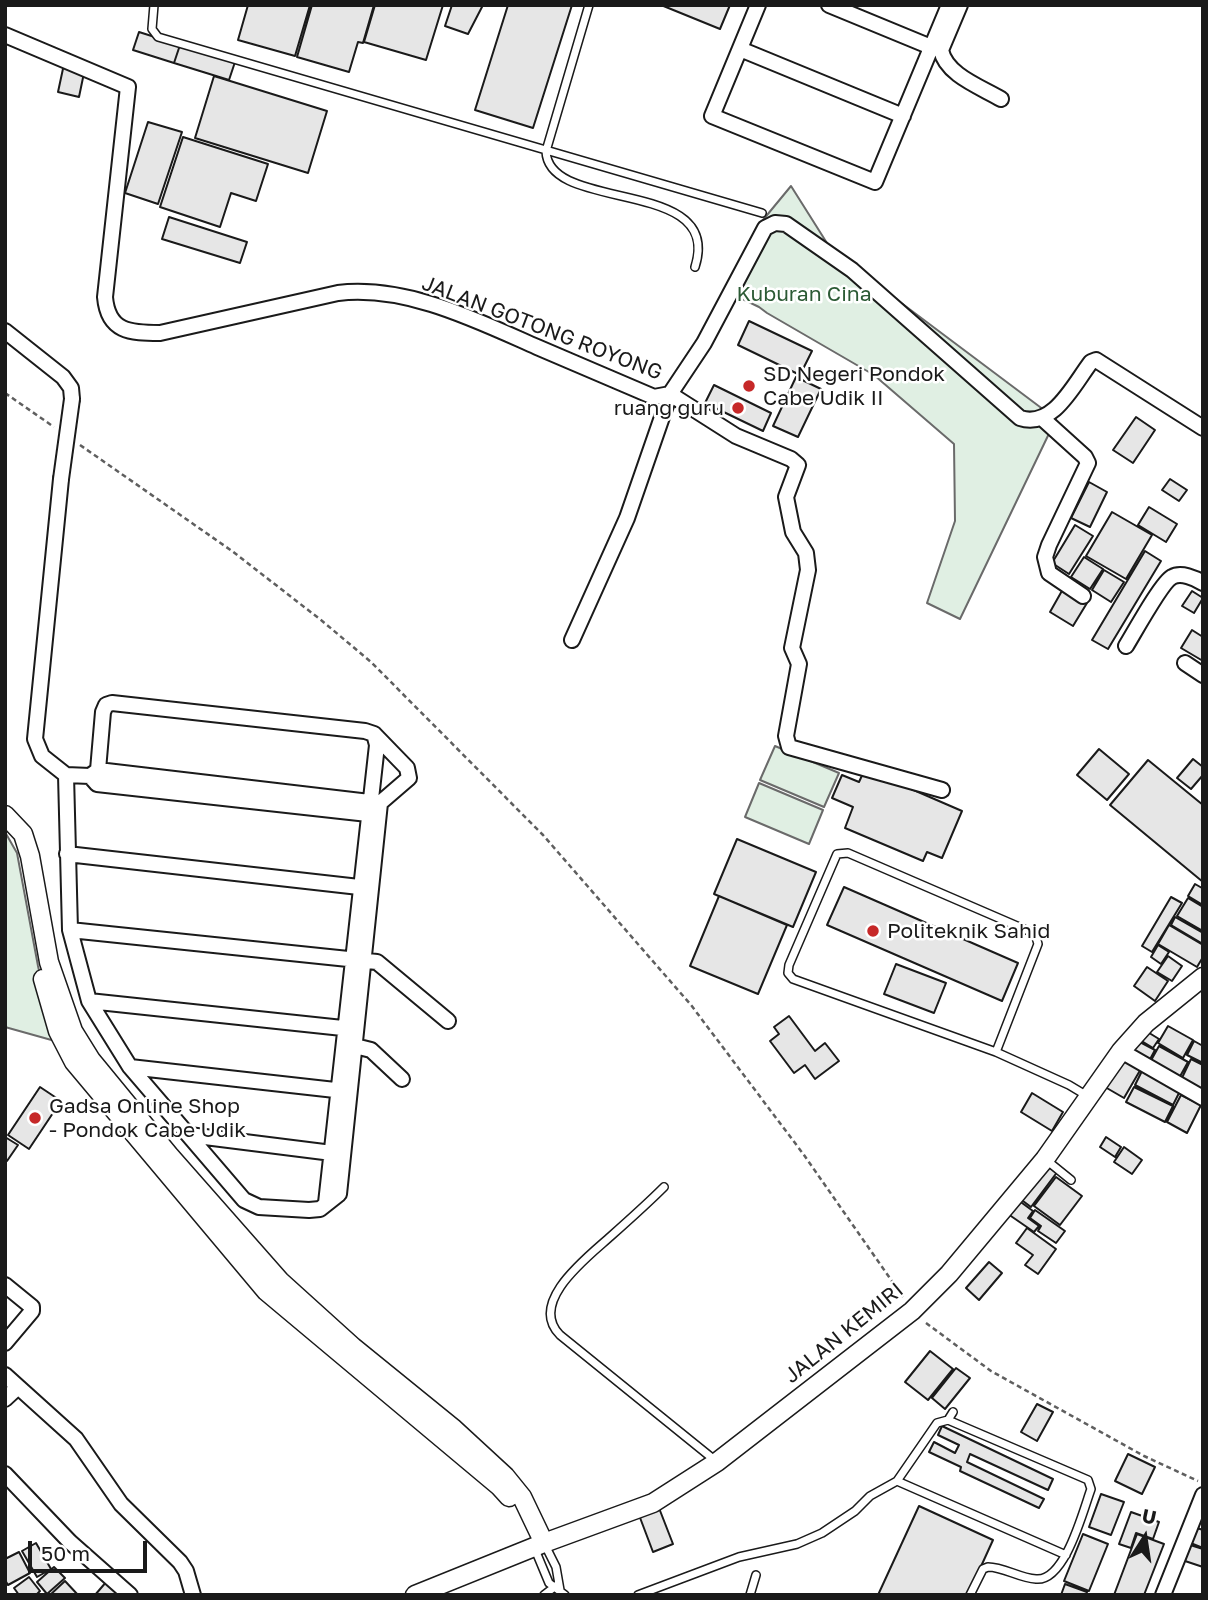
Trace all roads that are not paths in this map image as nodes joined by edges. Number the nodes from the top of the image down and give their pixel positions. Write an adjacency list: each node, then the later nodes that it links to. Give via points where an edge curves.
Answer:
1 (153, 5): 12 (lane, via 152,29 158,37)
2 (589, 5): 12 (lane)
3 (758, 5): 9 (street)
4 (829, 5): 8 (street)
5 (948, 5): 8 (street)
6 (960, 5): 10 (street, via 941,50 943,58 954,71)
7 (5, 34): 16 (street, JALAN GOTONG ROYONG, via 128,87 105,297 110,318 119,327 160,333 338,293 379,292 500,330 654,397)
8 (931, 47): 11 (street)
9 (740, 49): 11 (street); 11 (street, via 712,116 875,182)
10 (1001, 99)
11 (903, 116)
12 (546, 151): 13 (lane); 14 (lane, via 546,162 555,174 649,203 691,222 698,240)
13 (762, 213)
14 (695, 267)
15 (5, 331): 27 (street, bridge, via 71,388 34,740 42,755)
16 (670, 394): 17 (street, JALAN GOTONG ROYONG, via 704,343 765,228 775,223 786,224 852,270 1020,418 1031,422); 21 (street, via 627,518); 28 (street, via 736,436 798,465 786,497 808,570 792,649 799,664 786,736 789,747)
17 (1043, 419): 18 (street, via 1096,360); 20 (street, via 1088,463 1045,557 1049,573)
18 (1203, 428)
19 (1203, 583): 22 (street, via 1181,575 1172,577)
20 (1083, 596)
21 (572, 640)
22 (1126, 646)
23 (1185, 663): 24 (street)
24 (1203, 675)
25 (374, 734): 26 (street, via 112,703 103,712); 29 (street); 29 (street, via 407,768 409,778)
26 (94, 773): 27 (street); 29 (street, via 97,783)
27 (65, 775): 32 (street)
28 (942, 790)
29 (374, 809): 33 (street)
30 (5, 815): 64 (street, via 23,834 48,962 73,1031 91,1060 280,1281 505,1476 522,1497)
31 (5, 829): 64 (street, via 14,838 21,859 39,965 58,1031 74,1062 266,1291 499,1486)
32 (67, 854): 33 (street); 34 (street)
33 (366, 888): 35 (street)
34 (70, 929): 35 (street); 37 (street)
35 (358, 959): 38 (street, via 383,966); 39 (street)
36 (1203, 977): 41 (street, JALAN KEMIRI, via 1146,1023)
37 (89, 1001): 39 (street); 43 (street)
38 (448, 1021)
39 (351, 1029): 40 (street); 45 (street)
40 (355, 1046): 44 (street, via 371,1050); 45 (street)
41 (1121, 1051): 46 (street, JALAN KEMIRI); 47 (street)
42 (996, 1052): 42 (lane, via 793,979 788,973 836,854 848,853 1037,937); 46 (lane)
43 (130, 1067): 45 (street); 48 (street)
44 (402, 1079)
45 (344, 1091): 49 (street)
46 (1089, 1097): 50 (street, JALAN KEMIRI)
47 (1203, 1098)
48 (189, 1135): 49 (street); 49 (street, via 244,1199 259,1207 320,1209 326,1203)
49 (337, 1154)
50 (1045, 1159): 51 (lane); 60 (street, JALAN KEMIRI, via 912,1311)
51 (1071, 1180)
52 (664, 1188): 60 (lane, via 567,1276 550,1319 560,1335)
53 (5, 1285): 54 (street, via 32,1311)
54 (5, 1343)
55 (5, 1375): 56 (street)
56 (18, 1387): 57 (street); 70 (street, via 76,1439 121,1504 180,1562)
57 (5, 1399)
58 (953, 1412): 59 (lane)
59 (948, 1420): 62 (lane, via 937,1423); 65 (lane, via 1088,1480 1091,1489)
60 (717, 1462): 64 (street, JALAN KEMIRI, via 653,1503)
61 (5, 1474): 69 (street, via 70,1542)
62 (897, 1481): 65 (lane); 73 (lane, via 804,1542 738,1557)
63 (1203, 1495): 76 (street)
64 (539, 1545): 67 (lane, via 556,1567); 67 (lane, via 543,1573); 68 (street, JALAN KEMIRI)
65 (1066, 1556): 75 (lane, via 1052,1574 1038,1580 982,1569)
66 (756, 1575): 74 (lane)
67 (560, 1589): 72 (lane)
68 (444, 1590): 71 (street, JALAN KEMIRI)
69 (130, 1595)
70 (193, 1595)
71 (415, 1595)
72 (544, 1595)
73 (638, 1595)
74 (750, 1595)
75 (970, 1595)
76 (1163, 1595)

